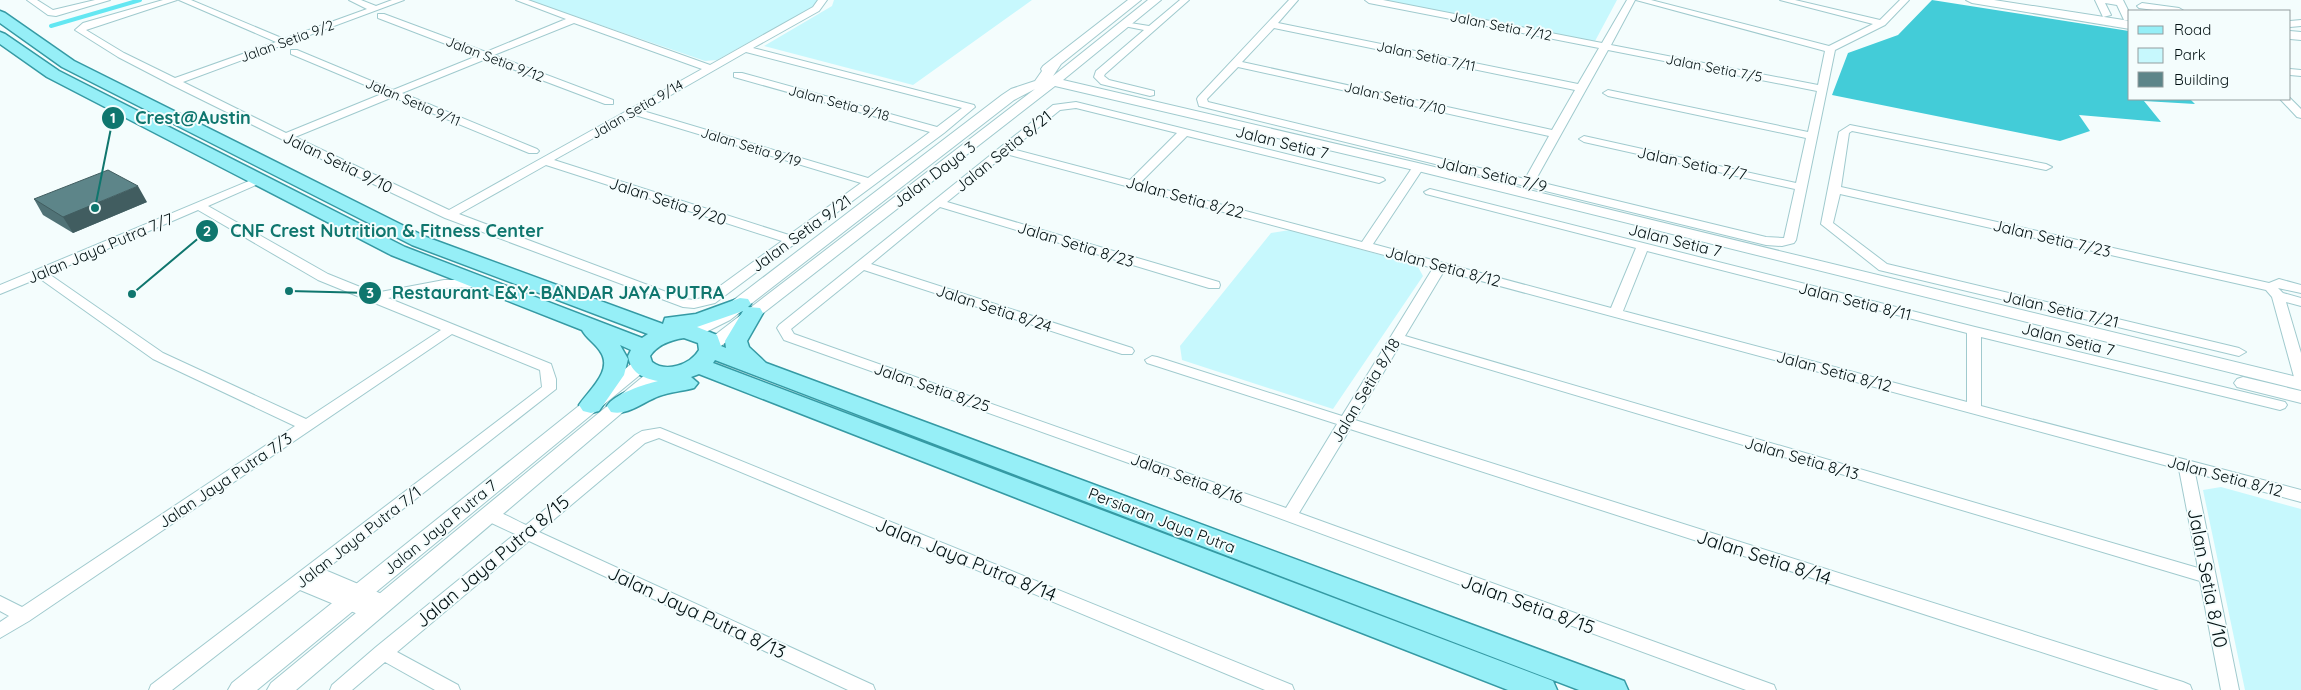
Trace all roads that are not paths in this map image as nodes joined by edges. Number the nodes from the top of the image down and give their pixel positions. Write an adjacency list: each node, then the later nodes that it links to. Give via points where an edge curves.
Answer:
1 (31, 0): 2 (street, via 56,14)
2 (106, 0)
3 (173, 0): 45 (street, via 80,30)
4 (183, 0): 34 (street)
5 (354, 0): 24 (street, Jalan Setia 9/12)
6 (400, 0): 24 (street, Jalan Setia 9/2)
7 (520, 0): 27 (street)
8 (823, 0): 36 (street, Jalan Setia 9/14, via 816,9)
9 (1135, 0): 41 (street, Jalan Daya 3)
10 (1155, 0): 29 (street)
11 (1185, 0): 32 (street)
12 (1294, 0): 30 (street)
13 (1369, 0): 35 (street, Jalan Setia 7/12)
14 (1630, 0): 35 (street)
15 (1640, 0): 37 (street)
16 (1784, 0): 31 (street)
17 (1905, 0): 31 (street)
18 (1972, 0): 28 (street, via 2071,16)
19 (2014, 0): 25 (street)
20 (2100, 0): 21 (street); 25 (street)
21 (2120, 1): 28 (street)
22 (2142, 6): 23 (street)
23 (2172, 10)
24 (379, 12): 34 (street, Jalan Setia 9/2); 39 (street, Jalan Setia 9/12)
25 (2106, 15): 28 (street)
26 (0, 16): 95 (main road, via 68,64 419,242)
27 (574, 19): 39 (street); 43 (street)
28 (2127, 20)
29 (1127, 24): 32 (street); 40 (street)
30 (1270, 24): 42 (street); 47 (street, Jalan Setia 7/11)
31 (1882, 24): 37 (street)
32 (1152, 29): 50 (street, via 1100,73 1100,77 1109,84)
33 (0, 37): 69 (main road, via 53,74)
34 (284, 42): 45 (street, Jalan Setia 9/2)
35 (1604, 47): 47 (street); 48 (street, Jalan Setia 7/5)
36 (744, 49): 43 (street, Jalan Setia 9/14); 58 (street, Jalan Setia 9/21, via 970,107)
37 (1830, 49): 48 (street)
38 (294, 52): 51 (street, Jalan Setia 9/11)
39 (486, 55): 51 (street); 54 (street, Jalan Setia 9/12)
40 (1082, 59): 46 (street); 49 (street, via 1073,74)
41 (1055, 63): 46 (street, via 1042,78); 55 (street, Jalan Daya 3)
42 (1235, 63): 60 (street, Jalan Setia 7/10); 72 (street, Jalan Setia 7/9, via 1202,99 1203,104)
43 (710, 68): 56 (street, Jalan Setia 9/14)
44 (738, 75): 58 (street, Jalan Setia 9/18)
45 (174, 82): 62 (street, Jalan Setia 9/10)
46 (1048, 83): 49 (street, Jalan Setia 7); 55 (street)
47 (1581, 88): 60 (street)
48 (1823, 89): 61 (street)
49 (1089, 92): 55 (street, via 1054,94); 68 (street, Jalan Setia 7)
50 (1150, 92)
51 (393, 93): 62 (street); 65 (street, Jalan Setia 9/11)
52 (1608, 93): 61 (street)
53 (2286, 100): 57 (street)
54 (609, 102)
55 (1011, 105): 93 (street, Jalan Daya 3)
56 (633, 111): 66 (street, Jalan Setia 9/14); 71 (street, Jalan Setia 9/19)
57 (2301, 115)
58 (940, 131): 71 (street, Jalan Setia 9/21)
59 (1184, 132): 64 (street, Jalan Setia 8/21, via 1065,105 1057,107); 70 (street, Jalan Setia 8/21); 73 (street)
60 (1556, 134): 72 (street)
61 (1812, 136): 74 (street)
62 (286, 137): 79 (street, Jalan Setia 9/10)
63 (1584, 139): 74 (street, Jalan Setia 7/7)
64 (1004, 150): 73 (street, Jalan Setia 8/22); 77 (street, Jalan Setia 8/21)
65 (532, 151)
66 (545, 161): 79 (street, Jalan Setia 9/14); 80 (street, Jalan Setia 9/20)
67 (2046, 166): 75 (street, via 1850,128 1844,132)
68 (1416, 171): 81 (street); 110 (street, Jalan Setia 7); 111 (street, Jalan Setia 7)
69 (262, 180): 78 (street, Jalan Jaya Putra 7/7); 86 (main road, via 398,251)
70 (1379, 180)
71 (870, 182): 80 (street, Jalan Setia 9/21)
72 (1528, 183): 74 (street, Jalan Setia 7/9, via 1766,241 1782,242 1790,240)
73 (1133, 184): 81 (street, Jalan Setia 8/22)
74 (1801, 187)
75 (1835, 189): 90 (street, Jalan Setia 7/23); 104 (street, Jalan Setia 7/21, via 1827,224 1883,267)
76 (1430, 192): 82 (street, Jalan Setia 8/11)
77 (938, 203): 83 (street, Jalan Setia 8/21); 87 (street, Jalan Setia 8/23)
78 (200, 206): 85 (street, Jalan Jaya Putra 7/7); 91 (street, via 323,277)
79 (449, 215): 80 (street, Jalan Setia 9/21, via 683,303 694,304 710,300)
80 (791, 240)
81 (1366, 245): 84 (street, Jalan Setia 8/12)
82 (1643, 246): 94 (street); 99 (street, Jalan Setia 8/11)
83 (862, 265): 97 (street, Jalan Setia 8/21); 103 (street, Jalan Setia 8/24)
84 (1441, 265): 94 (street, Jalan Setia 8/12); 101 (street, Jalan Setia 8/18)
85 (40, 273): 89 (street, Jalan Jaya Putra 7/7); 117 (street, via 158,356)
86 (479, 283): 91 (street, via 444,284); 96 (main road)
87 (1214, 285)
88 (2301, 289): 90 (street, via 2279,283)
89 (0, 290)
90 (2274, 291): 92 (street); 106 (street)
91 (375, 297): 98 (street)
92 (2301, 302)
93 (746, 309): 95 (main road, via 683,323); 102 (street, Jalan Daya 3); 102 (street, Jalan Daya 3, via 716,321); 108 (main road, via 736,345)
94 (1616, 312): 115 (street, Jalan Setia 8/12)
95 (618, 316): 100 (main road)
96 (581, 322): 107 (main road); 112 (main road, via 611,346 616,360 613,376)
97 (784, 328): 119 (street, Jalan Setia 8/25, via 789,337)
98 (451, 329): 117 (street, Jalan Jaya Putra 7/3); 125 (street, Jalan Jaya Putra 7/1, via 546,367 549,389)
99 (1974, 331): 113 (street, Jalan Setia 8/11); 115 (street)
100 (668, 334): 102 (main road); 107 (main road, via 655,339)
101 (1396, 338): 116 (street, Jalan Setia 8/18); 126 (street, Jalan Setia 8/13)
102 (702, 348): 107 (main road, via 673,374); 108 (main road, Persiaran Jaya Putra)
103 (1127, 351)
104 (2238, 352)
105 (1152, 360): 116 (street, Jalan Setia 8/14)
106 (2298, 360): 109 (street)
107 (648, 362): 112 (street, Jalan Jaya Putra 7); 114 (street, Jalan Jaya Putra 7)
108 (755, 377): 114 (main road, via 682,383 653,390); 140 (main road, Persiaran Jaya Putra); 141 (main road, Persiaran Jaya Putra)
109 (2301, 378)
110 (2301, 384)
111 (2301, 397)
112 (591, 405): 127 (street, Jalan Jaya Putra 7)
113 (2280, 405)
114 (619, 406): 122 (street, Jalan Jaya Putra 7)
115 (1974, 408): 120 (street, Jalan Setia 8/12)
116 (1346, 422): 123 (street, Jalan Setia 8/18); 143 (street, Jalan Setia 8/14)
117 (306, 425): 130 (street, Jalan Jaya Putra 7/3)
118 (647, 435): 124 (street, Jalan Jaya Putra 8/15); 139 (street, Jalan Jaya Putra 8/14, via 660,433)
119 (1085, 441): 123 (street, Jalan Setia 8/16)
120 (2186, 466): 121 (street, Jalan Setia 8/12); 126 (street, Jalan Setia 8/10)
121 (2301, 496)
122 (489, 515): 124 (street); 129 (street, Jalan Jaya Putra 7)
123 (1290, 515): 142 (street, Jalan Setia 8/15)
124 (528, 533): 132 (street, Jalan Jaya Putra 8/15); 138 (street, Jalan Jaya Putra 8/13)
125 (305, 577): 127 (street); 133 (street, Jalan Jaya Putra 7/1)
126 (2208, 577): 144 (street, Jalan Setia 8/10)
127 (353, 598): 129 (street); 134 (street, Jalan Jaya Putra 7)
128 (0, 603): 130 (street)
129 (377, 607): 135 (street, Jalan Jaya Putra 7)
130 (23, 616): 131 (street, Jalan Jaya Putra 7/3)
131 (0, 631)
132 (382, 652): 136 (street, Jalan Jaya Putra 8/15); 137 (street)
133 (158, 690)
134 (240, 690)
135 (279, 690)
136 (339, 690)
137 (451, 690)
138 (866, 690)
139 (1285, 690)
140 (1542, 690)
141 (1614, 690)
142 (1768, 690)
143 (2183, 690)
144 (2230, 690)

